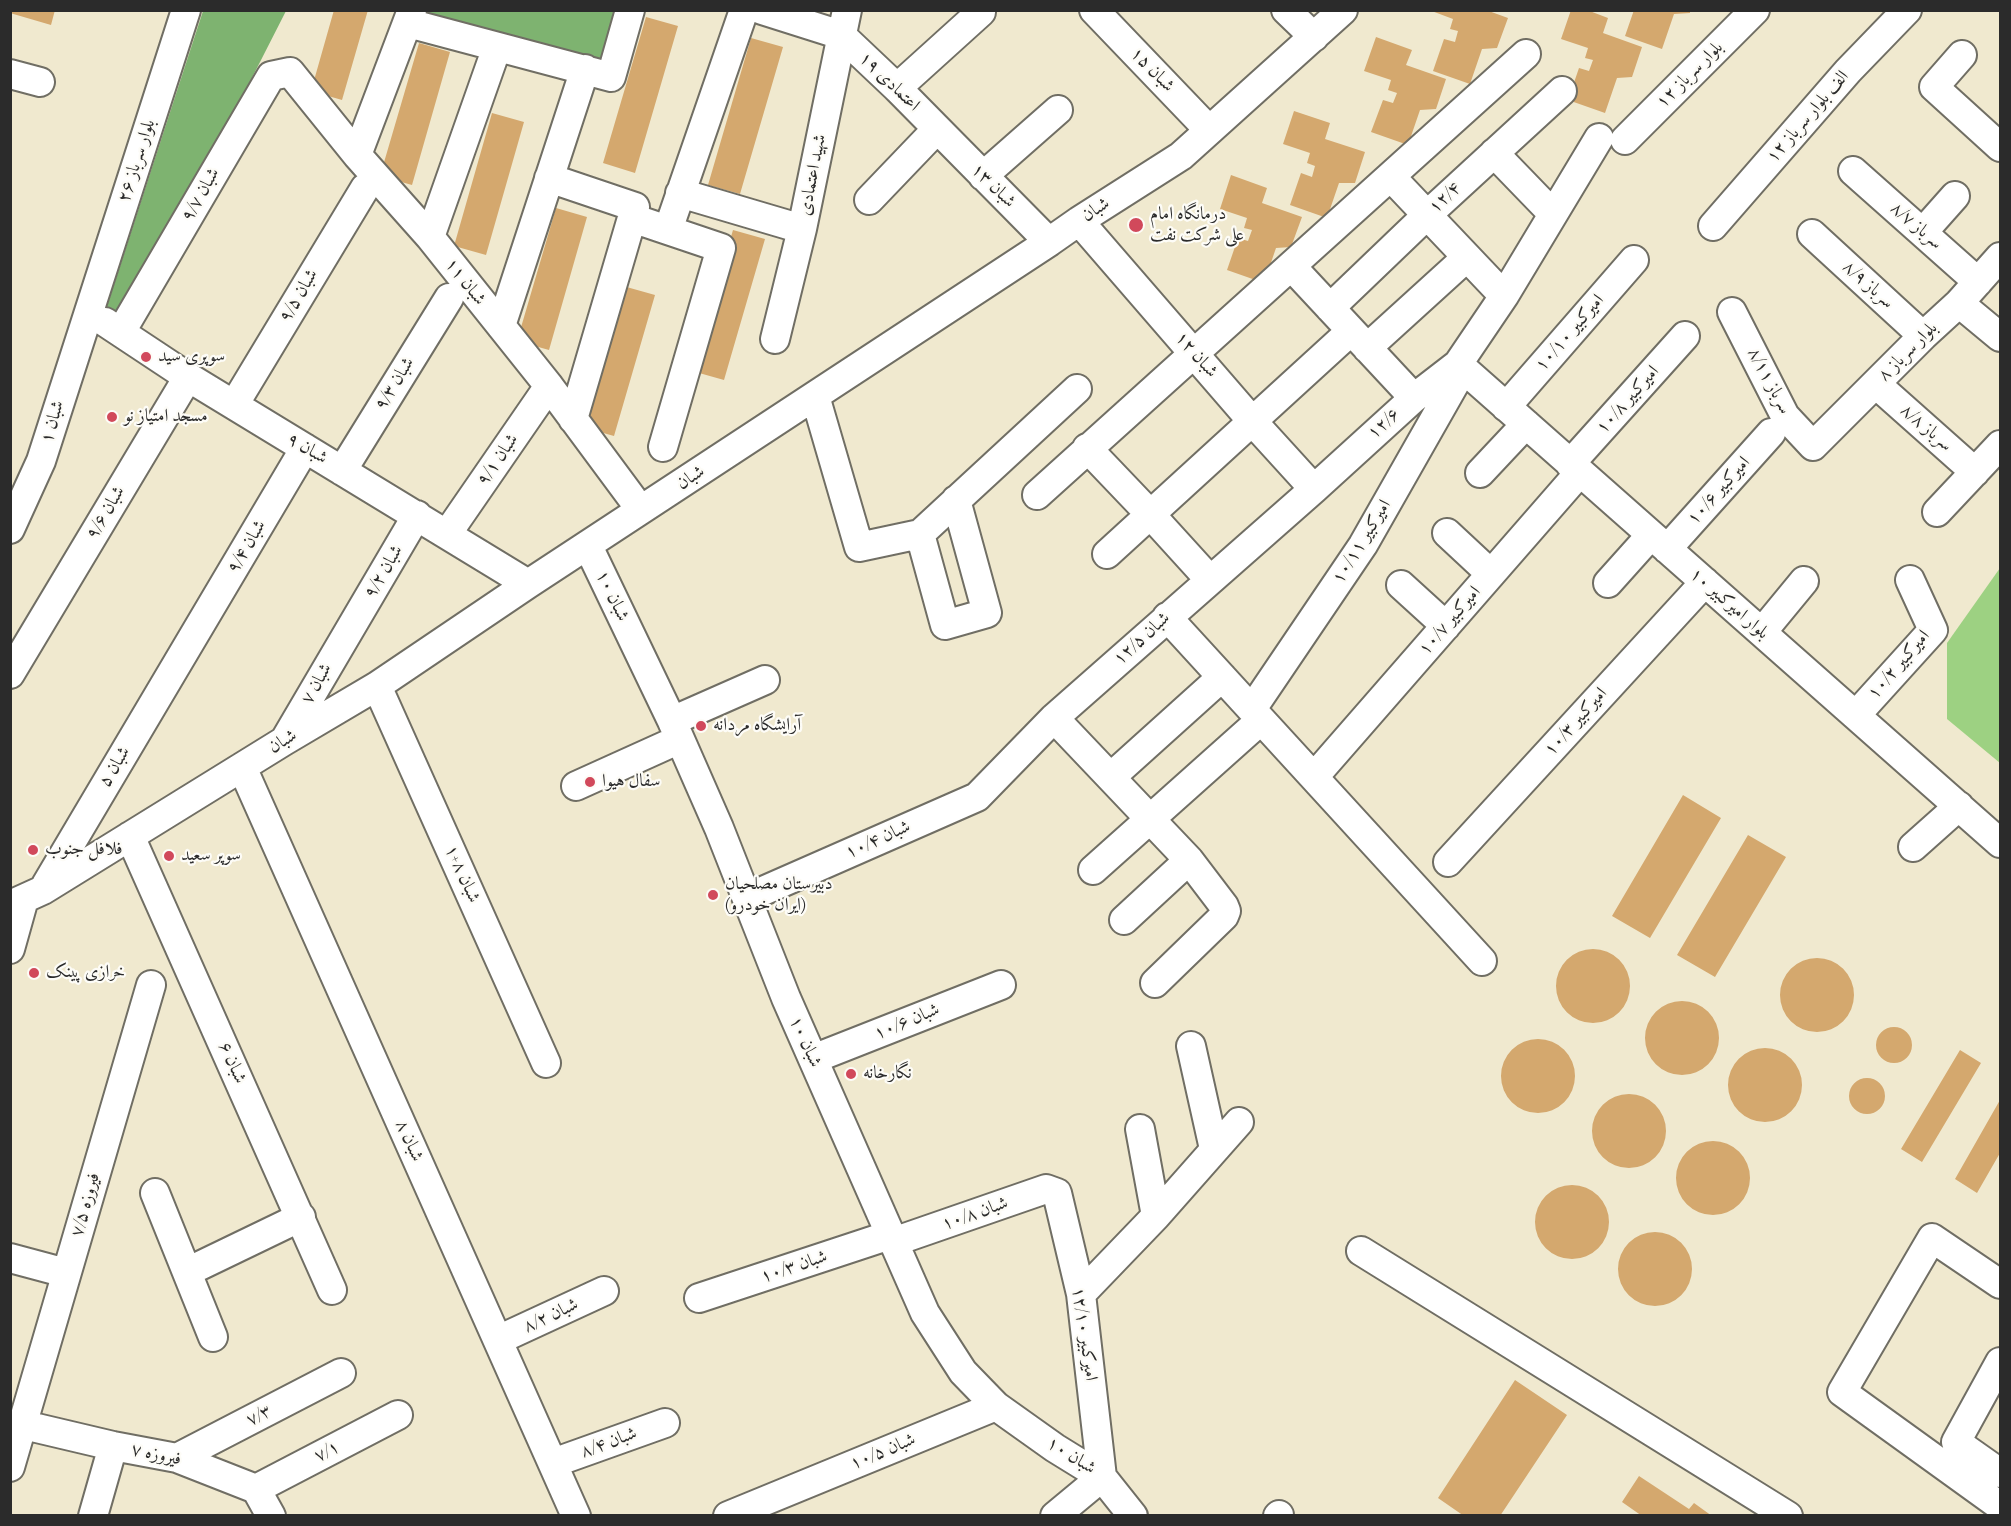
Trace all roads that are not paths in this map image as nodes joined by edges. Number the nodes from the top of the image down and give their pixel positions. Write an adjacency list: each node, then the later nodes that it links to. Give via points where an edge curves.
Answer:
1 (186, 10): 56 (street, ۲۶ بلوار سرباز)
2 (630, 10): 17 (street, via 611,77)
3 (744, 10): 34 (street)
4 (762, 10): 12 (street)
5 (1094, 10): 25 (street, ۱۵ شبان)
6 (1286, 10): 13 (street)
7 (1343, 10): 13 (street, شبان)
8 (1755, 10): 37 (street, ۱۲ بلوار سرباز, via 1612,139)
9 (1906, 10): 41 (street, ۱۲ الف بلوار سرباز)
10 (981, 12): 21 (street)
11 (410, 17): 14 (street); 28 (street)
12 (844, 23): 21 (street, ۱۹ اعتمادی); 42 (street, شهید اعتمادی)
13 (1314, 37): 25 (street, شبان)
14 (497, 47): 17 (street); 46 (street)
15 (1526, 54): 31 (street)
16 (1962, 55): 26 (street, via 1934,87)
17 (585, 69): 32 (street)
18 (290, 72): 28 (street, ۱۱ شبان); 59 (street, ۹/۷ شبان, via 271,76)
19 (10, 74): 20 (street)
20 (40, 82)
21 (897, 88): 24 (street, ۱۹ اعتمادی)
22 (1562, 91): 27 (street, ۱۲/۴)
23 (1058, 110): 30 (street)
24 (937, 129): 30 (street, ۱۳ شبان); 36 (street)
25 (1209, 130): 40 (street, شبان, via 1181,156)
26 (2001, 147)
27 (1494, 153): 37 (street); 38 (street, ۱۲/۴)
28 (357, 155): 46 (street, ۱۱ شبان)
29 (1853, 171): 44 (street, ۸/۷ سرباز)
30 (983, 176): 47 (street, ۱۳ شبان)
31 (1391, 177): 38 (street); 50 (street)
32 (549, 178): 39 (street, via 635,207); 58 (street)
33 (365, 188): 73 (street, ۹/۵ شبان)
34 (680, 193): 42 (street); 43 (street)
35 (1955, 196): 44 (street)
36 (869, 200)
37 (1553, 214): 52 (street, ۱۲ بلوار سرباز)
38 (1427, 216): 48 (street); 55 (street, ۱۲/۴)
39 (632, 218): 43 (street); 75 (street)
40 (1079, 220): 47 (street, شبان); 65 (street, ۱۲ شبان)
41 (1713, 226)
42 (802, 229): 63 (street, شهید اعتمادی)
43 (668, 230): 80 (street, via 721,248)
44 (1923, 232): 51 (street, ۸/۷ سرباز)
45 (1812, 234): 61 (street, ۸/۹ سرباز)
46 (430, 237): 58 (street, ۱۱ شبان)
47 (1049, 242): 71 (street, شبان)
48 (1466, 258): 52 (street); 64 (street)
49 (1634, 260): 74 (street, ۱۰/۱۰ امیرکبیر)
50 (1291, 266): 55 (street); 65 (street)
51 (1993, 270): 54 (street, ۸ بلوار سرباز)
52 (1504, 296): 66 (street, ۱۲ بلوار سرباز)
53 (449, 298): 84 (street, ۹/۳ شبان)
54 (1959, 303): 61 (street, ۸ بلوار سرباز); 62 (street)
55 (1330, 308): 64 (street)
56 (88, 311): 59 (street, ۹ شبان); 94 (street, ۱ شبان, via 41,461)
57 (1732, 312): 79 (street, ۸/۱۱ سرباز, via 1785,416)
58 (501, 326): 69 (street, ۱۱ شبان)
59 (121, 332): 67 (street, ۹ شبان)
60 (1685, 336): 83 (street, ۱۰/۸ امیرکبیر)
61 (1923, 336): 68 (street, ۸ بلوار سرباز)
62 (2001, 337)
63 (775, 339)
64 (1359, 339): 72 (street); 76 (street)
65 (1195, 354): 76 (street, ۱۲ شبان); 82 (street)
66 (1460, 367): 72 (street, ۱۲/۶); 74 (street, ۱۰ بلوار امیرکبیر); 118 (street, ۱۰/۱۱ امیرکبیر, via 1363,545)
67 (188, 377): 73 (street, ۹ شبان); 114 (street, ۹/۶ شبان)
68 (1876, 384): 79 (street, ۸ بلوار سرباز); 85 (street, ۸/۸ سرباز)
69 (549, 386): 75 (street, ۱۱ شبان); 96 (street, ۹/۱ شبان)
70 (1077, 389): 90 (street)
71 (815, 396): 97 (street, via 859,547); 99 (street, شبان)
72 (1413, 398): 87 (street, ۱۲/۶)
73 (234, 405): 81 (street, ۹ شبان)
74 (1516, 415): 83 (street, ۱۰ بلوار امیرکبیر); 86 (street, ۱۰/۱۰ امیرکبیر)
75 (573, 418): 89 (street, ۱۱ شبان)
76 (1253, 422): 87 (street, ۱۲ شبان); 92 (street)
77 (1771, 433): 98 (street, ۱۰/۶ امیرکبیر)
78 (2001, 445): 85 (street)
79 (1813, 446)
80 (663, 447)
81 (305, 448): 84 (street, ۹ شبان); 113 (street, ۹/۴ شبان)
82 (1087, 448): 88 (street); 92 (street)
83 (1575, 468): 98 (street, ۱۰ بلوار امیرکبیر); 101 (street, ۱۰/۷ امیرکبیر)
84 (342, 471): 93 (street, ۹ شبان)
85 (1975, 472): 91 (street)
86 (1480, 473)
87 (1314, 489): 102 (street, ۱۲/۵ شبان)
88 (1037, 495)
89 (632, 498)
90 (956, 500): 97 (street); 97 (street, via 987,613 945,625)
91 (1937, 512)
92 (1150, 514): 100 (street); 102 (street)
93 (417, 515): 96 (street, ۹ شبان); 111 (street, ۹/۲ شبان)
94 (10, 529)
95 (1447, 533): 101 (street)
96 (447, 534): 107 (street, ۹ شبان)
97 (920, 534)
98 (1659, 542): 105 (street, ۱۰ بلوار امیرکبیر); 106 (street, ۱۰/۶ امیرکبیر)
99 (588, 546): 107 (street, شبان); 121 (street, ۱۰ شبان)
100 (1107, 554)
101 (1491, 574): 110 (street, ۱۰/۷ امیرکبیر)
102 (1210, 580): 109 (street, ۱۲/۵ شبان)
103 (1910, 580): 119 (street, ۱۰/۲ امیرکبیر, via 1933,630)
104 (1804, 581): 112 (street)
105 (1704, 582): 112 (street, ۱۰ بلوار امیرکبیر); 134 (street, ۱۰/۳ امیرکبیر)
106 (1608, 583)
107 (528, 584): 117 (street, شبان)
108 (1401, 585): 110 (street)
109 (1167, 617): 115 (street); 120 (street, ۱۲/۵ شبان)
110 (1446, 626): 124 (street, ۱۰/۷ امیرکبیر)
111 (350, 628): 122 (street, ۷ شبان)
112 (1762, 632): 119 (street, ۱۰ بلوار امیرکبیر)
113 (188, 645): 136 (street, ۵ شبان)
114 (17, 662)
115 (1222, 677): 118 (street); 125 (street, via 1168,736)
116 (765, 680): 121 (street)
117 (377, 686): 122 (street, شبان); 146 (street, ۱+۸ شبان)
118 (1257, 715): 129 (street, ۱۰/۱۱ امیرکبیر, via 1209,781); 140 (street)
119 (1856, 715): 128 (street, ۱۰ بلوار امیرکبیر)
120 (1054, 718): 125 (street); 127 (street, ۱۲/۵ شبان)
121 (676, 730): 126 (street); 137 (street, ۱۰ شبان)
122 (284, 741): 123 (street, شبان)
123 (242, 767): 130 (street, شبان); 165 (street, ۸ شبان)
124 (1320, 770)
125 (1111, 777): 129 (street)
126 (576, 786)
127 (977, 797): 137 (street, ۱۰/۴ شبان)
128 (1959, 806): 131 (street, ۱۰ بلوار امیرکبیر); 132 (street)
129 (1149, 818): 133 (street); 135 (street, ۱۰/۱۱ امیرکبیر)
130 (130, 836): 136 (street, شبان); 153 (street, ۶ شبان)
131 (2001, 843)
132 (1913, 847)
133 (1190, 860): 138 (street); 141 (street, via 1226,911)
134 (1448, 862)
135 (1094, 870)
136 (26, 898): 139 (street, ۵ شبان)
137 (747, 898): 145 (street, ۱۰ شبان)
138 (1124, 920)
139 (10, 949)
140 (1482, 961)
141 (1155, 983)
142 (151, 985): 158 (street, ۷/۵ فیروزه)
143 (1001, 985): 145 (street, ۱۰/۶ شبان)
144 (1191, 1046): 149 (street)
145 (813, 1059): 154 (street, ۱۰ شبان)
146 (546, 1063)
147 (1239, 1122): 149 (street)
148 (1140, 1129): 152 (street)
149 (1214, 1149): 152 (street)
150 (155, 1193): 157 (street)
151 (1057, 1193): 154 (street, ۱۰/۸ شبان, via 1046,1189); 162 (street, ۱۲/۱۰ امیرکبیر)
152 (1156, 1216): 162 (street)
153 (301, 1217): 157 (street); 160 (street, ۶ شبان)
154 (891, 1239): 163 (street, ۱۰/۳ شبان); 168 (street, ۱۰ شبان, via 925,1313 963,1372)
155 (1361, 1251): 186 (street)
156 (10, 1258): 158 (street)
157 (187, 1272): 164 (street)
158 (66, 1273): 171 (street, ۷/۵ فیروزه)
159 (2001, 1284): 179 (street, via 1932,1238 1842,1392)
160 (332, 1290)
161 (604, 1291): 165 (street, ۸/۲ شبان)
162 (1081, 1294): 177 (street, ۱۲/۱۰ امیرکبیر)
163 (699, 1298)
164 (213, 1337)
165 (498, 1340): 174 (street, ۸ شبان)
166 (2001, 1362): 176 (street, via 1956,1442)
167 (341, 1373): 173 (street, ۷/۳)
168 (996, 1406): 177 (street, ۱۰ شبان); 183 (street, ۱۰/۵ شبان)
169 (398, 1415): 178 (street, ۷/۱)
170 (665, 1423): 174 (street, ۸/۴ شبان)
171 (24, 1425): 172 (street, ۷ فیروزه); 175 (street, ۷/۵ فیروزه)
172 (113, 1446): 173 (street, ۷ فیروزه); 180 (street)
173 (177, 1458): 178 (street, ۷ فیروزه)
174 (553, 1463): 182 (street, ۸ شبان)
175 (10, 1467)
176 (2001, 1473)
177 (1102, 1477): 184 (street); 185 (street)
178 (256, 1489): 181 (street)
179 (2001, 1506)
180 (93, 1515)
181 (270, 1515)
182 (574, 1515)
183 (728, 1515)
184 (1055, 1515)
185 (1133, 1515)
186 (1788, 1515)

